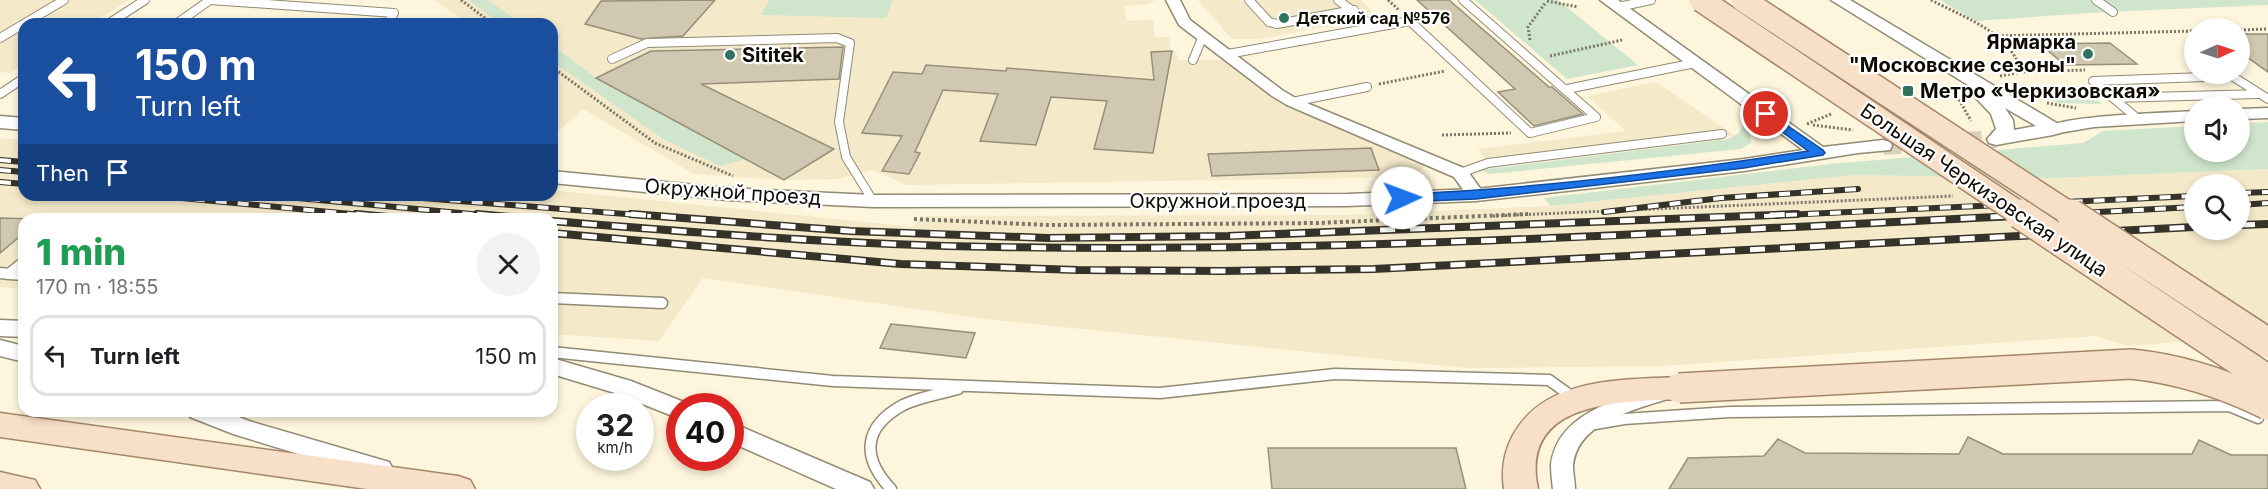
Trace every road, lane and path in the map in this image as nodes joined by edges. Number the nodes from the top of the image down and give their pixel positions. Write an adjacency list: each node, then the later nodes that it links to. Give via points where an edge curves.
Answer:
1 (64, 0): 20 (lane)
2 (145, 0): 21 (lane)
3 (461, 0): 24 (path)
4 (1173, 0): 30 (street, via 1184,22)
5 (1249, 0): 18 (lane, via 1269,22 1277,24)
6 (1338, 0): 18 (lane)
7 (1463, 0): 38 (lane)
8 (1651, 0): 16 (lane)
9 (1701, 0): 84 (main road, Большая Черкизовская улица, bridge)
10 (1743, 0): 78 (main road, Большая Черкизовская улица, bridge)
11 (1839, 0): 34 (street)
12 (1931, 0): 31 (path)
13 (2096, 0): 19 (lane)
14 (235, 1): 22 (lane, via 210,0); 23 (lane, via 394,13)
15 (1547, 1): 17 (path); 38 (path, via 1528,27)
16 (1613, 4): 39 (street)
17 (1578, 7)
18 (1354, 10): 26 (lane)
19 (2113, 12)
20 (34, 18)
21 (117, 18)
22 (184, 18)
23 (391, 18)
24 (485, 18)
25 (18, 27): 32 (lane)
26 (1374, 27): 35 (lane); 40 (lane, via 1410,21)
27 (2268, 29): 28 (path)
28 (2250, 30)
29 (2184, 31): 31 (path)
30 (1203, 36): 35 (street); 37 (lane)
31 (1994, 36): 42 (path, via 2021,63 2021,72)
32 (0, 38)
33 (1622, 40): 38 (path)
34 (1916, 46): 58 (street); 58 (street, via 1969,83 1999,111 2005,131 1996,139)
35 (1228, 54): 51 (street)
36 (612, 59): 70 (lane, via 647,43 837,38 850,43 839,122 846,157)
37 (1193, 60)
38 (1534, 61): 45 (lane)
39 (1695, 63): 45 (lane); 64 (street)
40 (1461, 68): 44 (path); 60 (lane)
41 (558, 71): 66 (path, via 655,142)
42 (1997, 77)
43 (18, 82): 47 (lane)
44 (1367, 87): 51 (lane)
45 (1567, 89): 60 (lane, via 1596,117)
46 (1927, 93): 57 (path, via 1952,87)
47 (0, 94)
48 (2258, 94): 49 (lane); 49 (lane, via 2232,76 2093,81); 50 (lane)
49 (2113, 98): 56 (lane)
50 (2268, 99)
51 (1292, 102): 65 (street)
52 (2268, 113): 54 (street)
53 (1831, 114): 59 (path, via 1806,124)
54 (2250, 114)
55 (2184, 117): 56 (street)
56 (2138, 119): 58 (street)
57 (1971, 122)
58 (2053, 129)
59 (1854, 130)
60 (1530, 133): 62 (path)
61 (1722, 134): 65 (lane, via 1488,163)
62 (1442, 135)
63 (1883, 146): 64 (street, Окружной проезд)
64 (1819, 153): 68 (street, Окружной проезд)
65 (1460, 173): 68 (street)
66 (735, 177)
67 (558, 178): 70 (street, Окружной проезд, via 727,194)
68 (1476, 195): 70 (street, Окружной проезд, via 1294,201)
69 (1960, 196): 71 (path, via 1308,224 1059,225)
70 (873, 201)
71 (908, 218)
72 (18, 266): 73 (lane)
73 (4, 274)
74 (558, 298): 75 (lane)
75 (662, 303)
76 (0, 328): 77 (street)
77 (18, 329)
78 (2268, 343)
79 (0, 348): 80 (street)
80 (18, 352)
81 (558, 353): 85 (lane, via 833,381)
82 (558, 368): 86 (street)
83 (2268, 368): 87 (lane, via 2228,371 2214,379 2214,387)
84 (2268, 380)
85 (967, 387): 89 (lane, via 1160,393 1335,374 1549,380); 97 (lane, via 906,404 881,423 871,440 869,457 875,474)
86 (666, 404)
87 (2229, 406): 88 (lane); 89 (lane, via 1730,412 1624,419)
88 (2263, 411): 89 (main road, bridge, via 2239,391 2192,374 2131,364 1597,394)
89 (1579, 413): 98 (main road, via 1558,407 1531,432 1523,447); 99 (street, via 1564,453)
90 (214, 417): 95 (street, via 332,456)
91 (0, 425): 95 (main road)
92 (744, 437): 96 (street)
93 (0, 485): 94 (main road)
94 (23, 489)
95 (459, 489)
96 (861, 489)
97 (891, 489)
98 (1521, 489)
99 (1564, 489)

